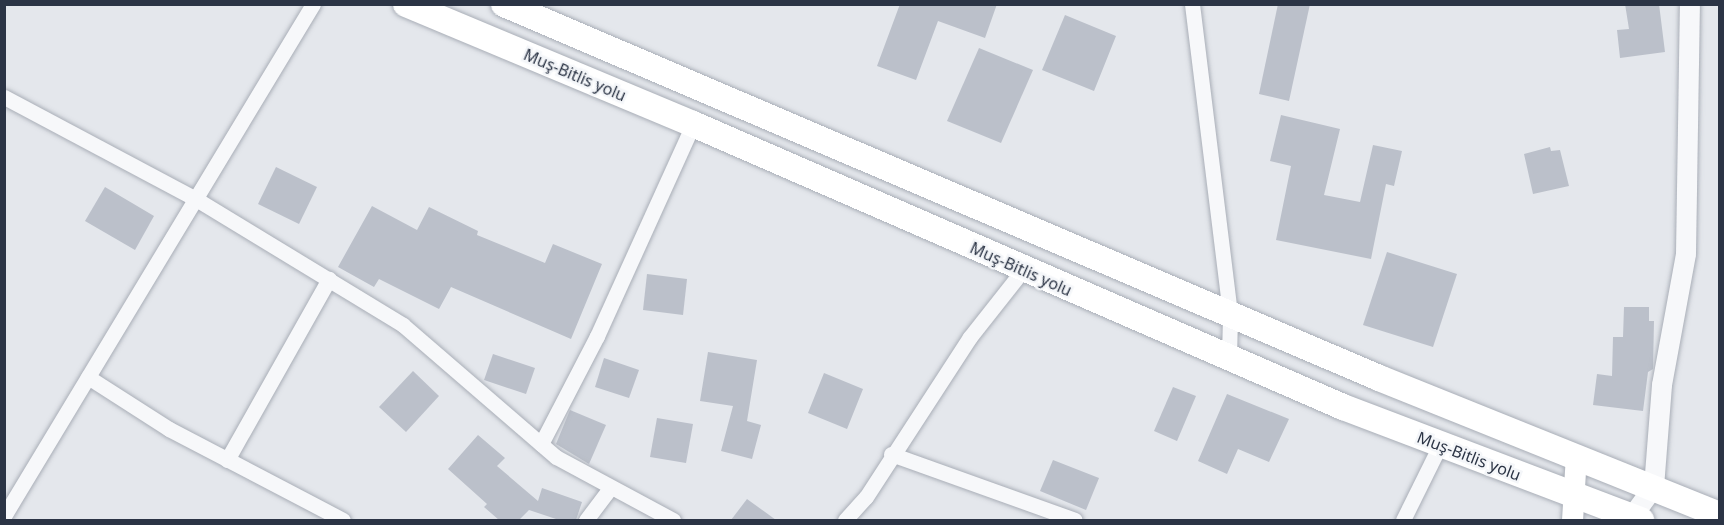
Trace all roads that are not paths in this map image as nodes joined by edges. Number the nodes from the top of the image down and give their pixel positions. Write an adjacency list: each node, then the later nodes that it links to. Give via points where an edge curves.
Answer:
1 (312, 4): 8 (street)
2 (406, 4): 7 (highway, Muş-Bitlis yolu)
3 (504, 4): 11 (highway)
4 (1192, 4): 11 (street)
5 (1690, 4): 20 (street, via 1686,254 1662,385)
6 (4, 97): 8 (street)
7 (693, 124): 9 (highway, Muş-Bitlis yolu); 14 (street, via 597,336)
8 (196, 199): 10 (street); 13 (street)
9 (1023, 270): 12 (highway, Muş-Bitlis yolu); 16 (street, via 970,337)
10 (329, 279): 14 (street, via 403,325); 18 (street)
11 (1230, 315): 12 (street); 17 (highway)
12 (1229, 358): 15 (highway, Muş-Bitlis yolu)
13 (88, 377): 18 (street, via 169,429); 23 (street)
14 (541, 444): 19 (street, via 556,457)
15 (1440, 445): 21 (highway, Muş-Bitlis yolu); 30 (street)
16 (891, 454): 28 (street, via 866,497); 29 (street)
17 (1576, 455): 20 (highway); 21 (main road)
18 (227, 460): 25 (street)
19 (611, 487): 26 (street); 27 (street)
20 (1654, 487): 22 (highway); 24 (street)
21 (1573, 509): 24 (highway, Muş-Bitlis yolu)
22 (1719, 515)
23 (4, 516)
24 (1636, 519)
25 (343, 520)
26 (586, 520)
27 (673, 520)
28 (845, 520)
29 (1075, 520)
30 (1403, 520)

